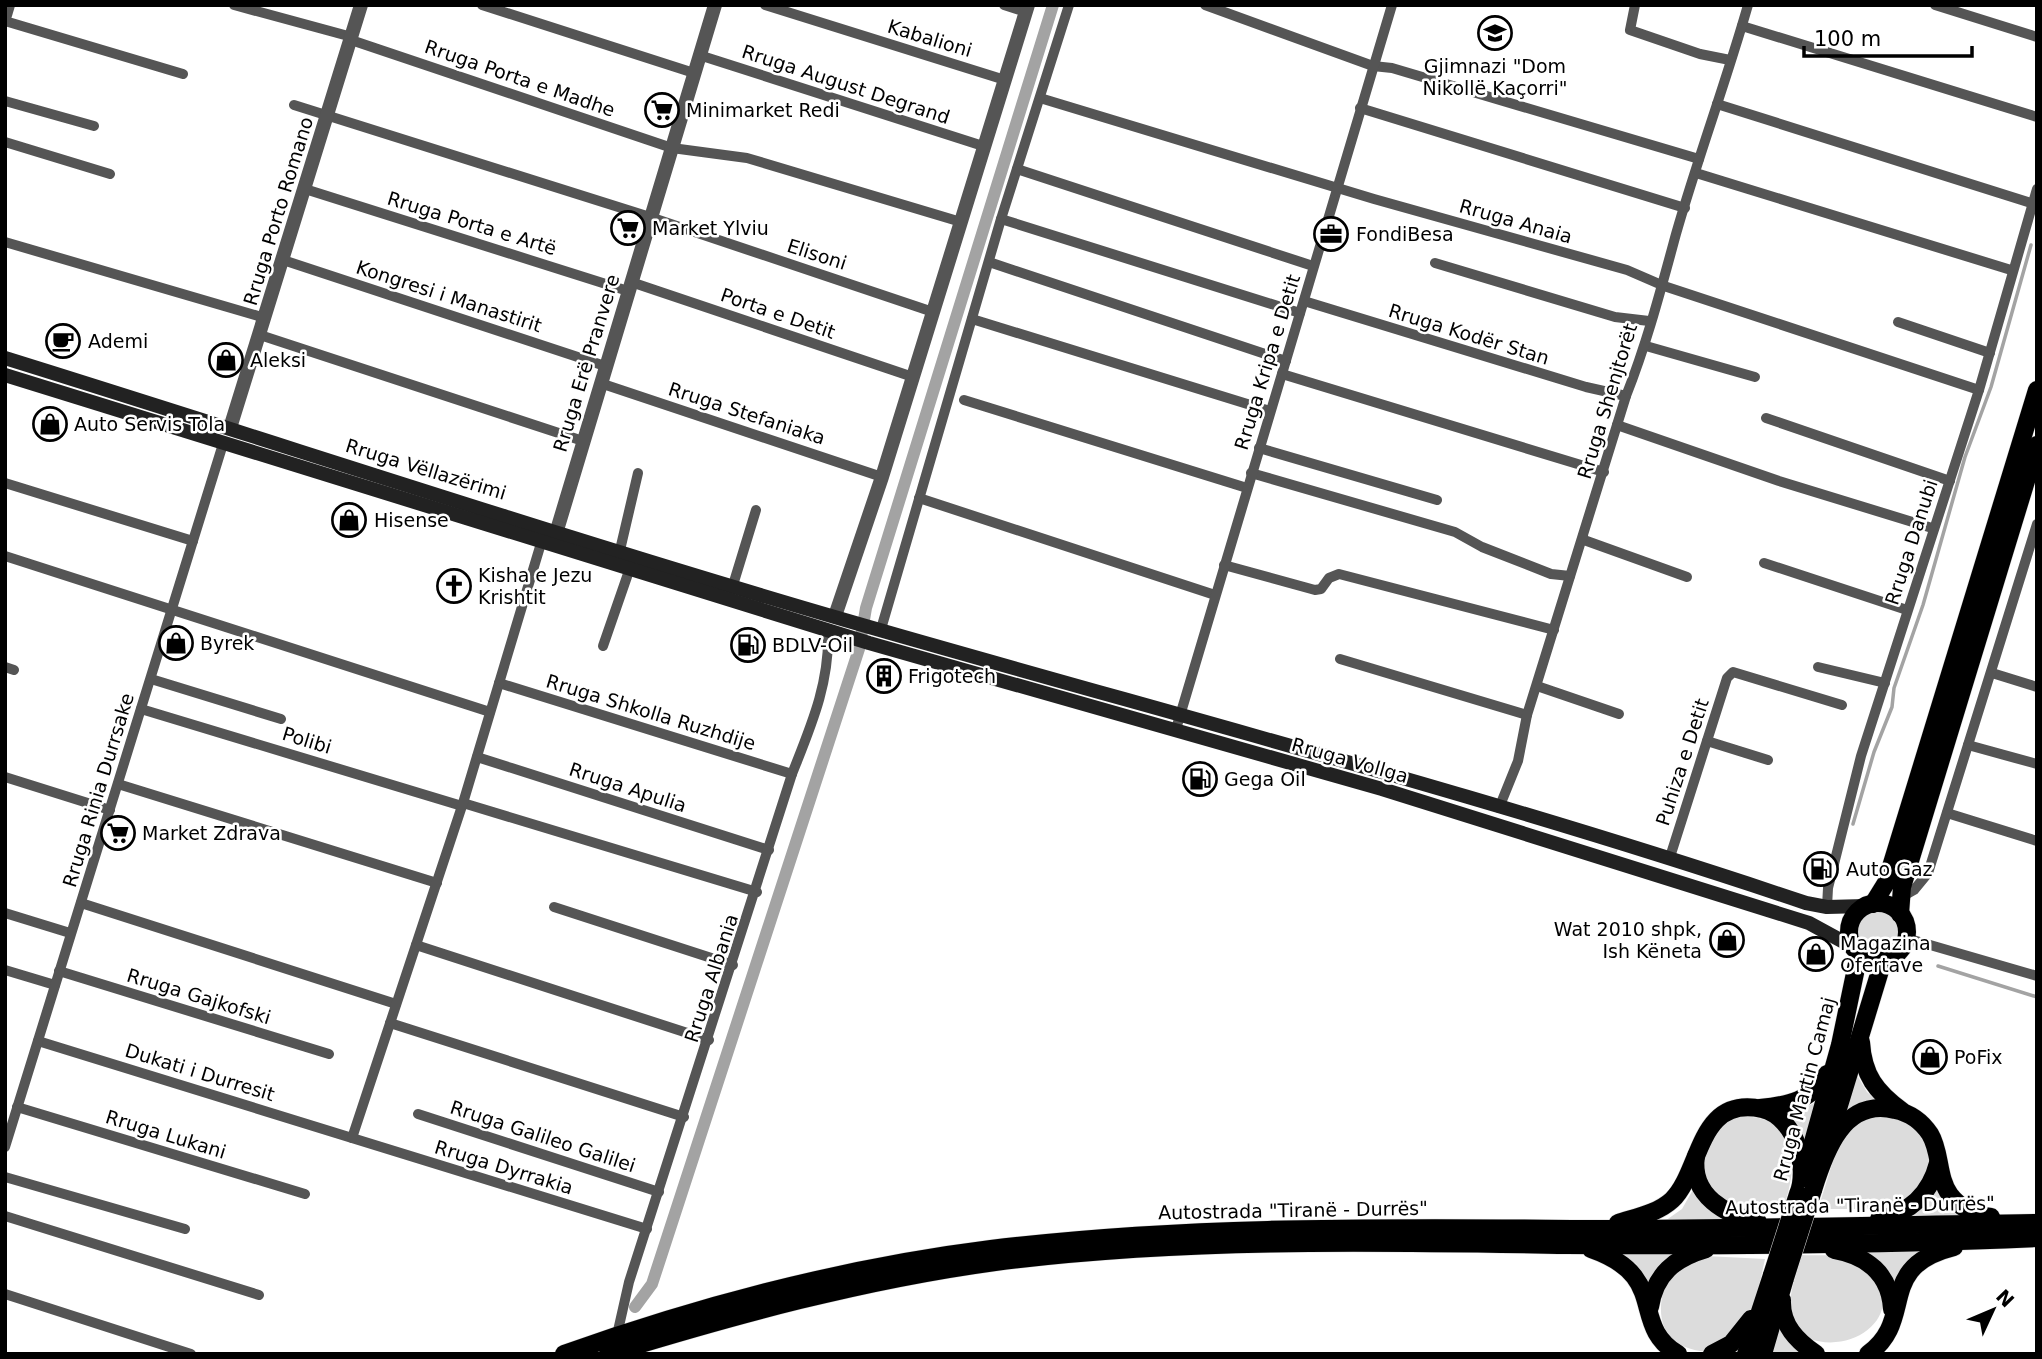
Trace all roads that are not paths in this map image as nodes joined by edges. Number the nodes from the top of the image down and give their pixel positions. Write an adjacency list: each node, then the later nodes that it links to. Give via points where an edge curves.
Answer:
1 (8, 5): 15 (street)
2 (234, 5): 19 (street, Rruga Porta e Madhe)
3 (361, 5): 19 (street, Rruga Porto Romano)
4 (482, 5): 23 (street)
5 (715, 5): 20 (street, Rruga Erë Pranvere)
6 (765, 5): 25 (street, Kabalioni)
7 (1004, 5): 14 (street)
8 (1069, 5): 26 (street)
9 (1205, 5): 22 (street)
10 (1392, 5): 22 (street, Rruga Kripa e Detit)
11 (1635, 5): 21 (street, via 1630,30)
12 (1748, 5): 17 (street, Rruga Shenjtorët)
13 (1935, 5): 18 (street)
14 (1027, 9): 25 (street)
15 (5, 15)
16 (5, 21): 24 (street)
17 (1742, 26): 21 (street, Rruga Shenjtorët); 32 (street)
18 (2037, 37)
19 (351, 38): 31 (street, Rruga Porto Romano); 36 (street, Rruga Porta e Madhe)
20 (699, 55): 23 (street, Rruga Erë Pranvere); 35 (street, Rruga August Degrand)
21 (1730, 60): 28 (street, Rruga Shenjtorët)
22 (1373, 66): 30 (street, Rruga Kripa e Detit); 37 (street)
23 (694, 73): 36 (street, Rruga Erë Pranvere)
24 (183, 74)
25 (1005, 80): 35 (street)
26 (1040, 98): 38 (street); 41 (street, Rruga Anaia)
27 (5, 101): 33 (street)
28 (1717, 104): 37 (street, Rruga Shenjtorët); 44 (street)
29 (294, 105): 31 (street)
30 (1360, 108): 41 (street, Rruga Kripa e Detit); 45 (street)
31 (327, 116): 43 (street, Rruga Porto Romano); 46 (street)
32 (2037, 117)
33 (94, 126)
34 (5, 142): 40 (street)
35 (983, 146): 48 (street)
36 (672, 148): 46 (street, Rruga Erë Pranvere); 48 (street, Rruga Porta e Madhe, via 759,161)
37 (1699, 159): 39 (street, Rruga Shenjtorët)
38 (1017, 169): 47 (street); 53 (street)
39 (1696, 173): 45 (street, Rruga Shenjtorët); 54 (street)
40 (110, 174)
41 (1337, 187): 53 (street, Rruga Kripa e Detit); 56 (street, Rruga Anaia, via 1627,270)
42 (2037, 189): 44 (street, Rruga Danubi)
43 (305, 190): 50 (street, Rruga Porto Romano); 55 (street, Rruga Porta e Artë)
44 (2031, 203): 54 (street, Rruga Danubi)
45 (1685, 208): 56 (street, Rruga Shenjtorët)
46 (650, 217): 55 (street, Rruga Erë Pranvere); 58 (street, Elisoni)
47 (1001, 219): 51 (street); 59 (street)
48 (961, 222): 58 (street)
49 (5, 242): 60 (street)
50 (283, 260): 60 (street, Rruga Porto Romano); 69 (street, Kongresi i Manastirit)
51 (989, 262): 61 (street); 68 (street)
52 (1435, 263): 62 (street, via 1615,317)
53 (1313, 266): 57 (street, Rruga Kripa e Detit)
54 (2011, 270): 66 (street, Rruga Danubi)
55 (629, 286): 69 (street, Rruga Erë Pranvere); 72 (street, Porta e Detit)
56 (1664, 286): 62 (street, Rruga Shenjtorët); 75 (street, Rruga Anaia)
57 (1304, 301): 59 (street, Rruga Kripa e Detit); 77 (street, Rruga Kodër Stan)
58 (933, 312): 72 (street)
59 (1300, 313): 68 (street, Rruga Kripa e Detit)
60 (265, 318): 64 (street, Rruga Porto Romano)
61 (972, 319): 79 (street); 94 (street)
62 (1650, 321): 65 (street, Rruga Shenjtorët)
63 (1898, 322): 66 (street)
64 (260, 335): 82 (street, Rruga Porto Romano); 83 (street)
65 (1646, 346): 73 (street); 77 (street, Rruga Shenjtorët)
66 (1990, 353): 75 (street, Rruga Danubi)
67 (5, 358): 82 (main road, Rruga Vëllazërimi)
68 (1286, 361): 70 (street, Rruga Kripa e Detit)
69 (605, 366): 74 (street, Rruga Erë Pranvere)
70 (1282, 374): 79 (street, Rruga Kripa e Detit); 87 (street)
71 (5, 375): 84 (main road, Rruga Vëllazërimi)
72 (913, 377): 90 (street)
73 (1755, 377)
74 (600, 383): 83 (street, Rruga Erë Pranvere); 90 (street, Rruga Stefaniaka)
75 (1979, 390): 91 (street, Rruga Danubi)
76 (2037, 390): 153 (main road, via 1886,883)
77 (1626, 396): 81 (street, Rruga Shenjtorët)
78 (964, 400): 93 (street)
79 (1270, 411): 86 (street, Rruga Kripa e Detit)
80 (1766, 418): 91 (street)
81 (1617, 425): 87 (street, Rruga Shenjtorët); 98 (street)
82 (230, 428): 99 (main road, Rruga Vëllazërimi)
83 (583, 441): 99 (street, Rruga Erë Pranvere)
84 (223, 444): 101 (main road, Rruga Vëllazërimi); 102 (street, Rruga Rinia Durrsake)
85 (2037, 445): 154 (main road)
86 (1259, 448): 89 (street, Rruga Kripa e Detit); 95 (street)
87 (1604, 471): 100 (street, Rruga Shenjtorët)
88 (638, 473): 103 (street)
89 (1251, 473): 93 (street, Rruga Kripa e Detit); 109 (street, via 1455,532 1551,574)
90 (882, 477): 115 (street)
91 (1950, 481): 98 (street, Rruga Danubi)
92 (5, 483): 102 (street)
93 (1247, 488): 107 (street, Rruga Kripa e Detit)
94 (919, 498): 112 (street); 116 (street)
95 (1437, 499)
96 (756, 510): 111 (street)
97 (2037, 524): 105 (street)
98 (1933, 528): 114 (street, Rruga Danubi)
99 (557, 530): 103 (main road, Rruga Vëllazërimi)
100 (1583, 537): 109 (street, Rruga Shenjtorët); 110 (street)
101 (542, 540): 108 (main road, Rruga Vëllazërimi); 123 (street)
102 (193, 541): 113 (street, Rruga Rinia Durrsake)
103 (620, 550): 111 (main road, Rruga Vëllazërimi)
104 (5, 556): 113 (street)
105 (2031, 561): 121 (street)
106 (1763, 563): 114 (street)
107 (1224, 565): 112 (street, Rruga Kripa e Detit); 117 (street, via 1315,590 1339,574)
108 (630, 568): 115 (main road, Rruga Vëllazërimi); 118 (street)
109 (1570, 576): 117 (street, Rruga Shenjtorët)
110 (1687, 577)
111 (733, 585): 115 (main road, Rruga Vëllazërimi)
112 (1215, 596): 130 (street, Rruga Kripa e Detit)
113 (173, 610): 122 (street, Rruga Rinia Durrsake); 129 (street)
114 (1907, 610): 124 (street, Rruga Danubi)
115 (835, 624): 116 (main road, Rruga Vollga); 134 (main road, Rruga Vollga, via 869,643); 140 (street, Rruga Albania, via 821,701)
116 (879, 629): 130 (main road, Rruga Vollga)
117 (1554, 630): 125 (street, Rruga Shenjtorët)
118 (603, 646)
119 (1340, 659): 132 (street)
120 (1818, 667): 124 (street)
121 (1992, 673): 126 (street); 136 (street)
122 (151, 679): 128 (street, Rruga Rinia Durrsake); 133 (street)
123 (499, 683): 129 (street); 140 (street, Rruga Shkolla Ruzhdije)
124 (1885, 683): 156 (street, Rruga Danubi, via 1861,756)
125 (1537, 686): 131 (street); 132 (street, Rruga Shenjtorët)
126 (2037, 687)
127 (1842, 705): 135 (street, Puhiza e Detit, via 1733,673 1727,678)
128 (141, 709): 142 (street, Rruga Rinia Durrsake); 143 (street, Polibi)
129 (490, 712): 137 (street)
130 (1180, 714): 134 (street, Rruga Kripa e Detit); 144 (main road, Rruga Vollga)
131 (1619, 714)
132 (1527, 715): 144 (street, Rruga Shenjtorët, via 1518,761)
133 (281, 719)
134 (1176, 729): 161 (main road, Rruga Vollga, via 1796,919 1819,927)
135 (1707, 741): 138 (street); 149 (street, Puhiza e Detit)
136 (1968, 745): 139 (street); 146 (street)
137 (477, 757): 143 (street); 148 (street, Rruga Apulia)
138 (1768, 760)
139 (2037, 764)
140 (792, 774): 148 (street, Rruga Albania)
141 (5, 777): 145 (street)
142 (118, 784): 145 (street, Rruga Rinia Durrsake); 150 (street)
143 (463, 805): 150 (street); 151 (street, Polibi)
144 (1499, 808): 149 (main road, Rruga Vollga)
145 (110, 810): 152 (street, Rruga Rinia Durrsake)
146 (1947, 813): 147 (street); 154 (street, via 1925,879)
147 (2037, 841)
148 (769, 850): 151 (street, Rruga Albania)
149 (1670, 857): 156 (main road, Rruga Vollga)
150 (437, 883): 160 (street)
151 (757, 892): 163 (street, Rruga Albania)
152 (81, 903): 158 (street, Rruga Rinia Durrsake); 168 (street)
153 (1869, 905): 154 (main road); 156 (main road, Rruga Vollga); 161 (main road, via 1849,926)
154 (1900, 906): 159 (main road)
155 (554, 907): 163 (street)
156 (1827, 907)
157 (5, 913): 158 (street)
158 (70, 933): 165 (street, Rruga Rinia Durrsake)
159 (1906, 938): 162 (main road, via 1898,953); 166 (street)
160 (416, 945): 168 (street); 172 (street)
161 (1856, 951): 162 (main road, via 1870,960); 173 (main road, Rruga Martin Camaj)
162 (1883, 961): 170 (main road, Rruga Martin Camaj)
163 (733, 965): 172 (street, Rruga Albania)
164 (5, 970): 167 (street)
165 (59, 971): 167 (street, Rruga Rinia Durrsake); 174 (street, Rruga Gajkofski)
166 (2037, 976)
167 (55, 985): 171 (street, Rruga Rinia Durrsake)
168 (396, 1004): 169 (street)
169 (390, 1023): 179 (street); 180 (street)
170 (1861, 1031): 177 (main road, via 1870,1082); 184 (main road, Rruga Martin Camaj)
171 (38, 1041): 175 (street, Rruga Rinia Durrsake); 180 (street, Dukati i Durresit)
172 (709, 1041): 179 (street, Rruga Albania)
173 (1840, 1045): 176 (main road, via 1824,1080 1808,1097); 186 (main road, Rruga Martin Camaj)
174 (329, 1054)
175 (17, 1107): 182 (street, Rruga Rinia Durrsake); 188 (street, Rruga Lukani)
176 (1760, 1108): 181 (main road, via 1723,1116); 186 (main road, via 1779,1118 1793,1136)
177 (1902, 1111): 183 (main road, via 1927,1131); 184 (main road, via 1878,1108 1856,1115 1837,1133)
178 (418, 1114): 187 (street, Rruga Galileo Galilei)
179 (684, 1117): 187 (street, Rruga Albania)
180 (352, 1138): 195 (street, Rruga Dyrrakia)
181 (1698, 1146): 192 (main road, via 1697,1173 1712,1202 1739,1217); 194 (main road, via 1670,1201 1655,1211)
182 (5, 1147)
183 (1938, 1163): 190 (main road, via 1948,1192 1968,1210); 191 (main road, via 1924,1194 1907,1209)
184 (1821, 1165): 186 (main road, Rruga Martin Camaj)
185 (5, 1177): 193 (street)
186 (1804, 1190): 201 (main road, Rruga Martin Camaj, bridge)
187 (659, 1192): 195 (street, Rruga Albania)
188 (305, 1194)
189 (5, 1216): 203 (street)
190 (2037, 1221): 191 (main road, Autostrada "Tiranë - Durrës")
191 (1840, 1226): 192 (main road, Autostrada "Tiranë - Durrës")
192 (1788, 1228): 194 (main road, Autostrada "Tiranë - Durrës")
193 (185, 1229)
194 (1602, 1229): 207 (main road, Autostrada "Tiranë - Durrës", via 1213,1231 1049,1243 841,1275)
195 (647, 1230): 207 (street, Rruga Albania)
196 (2037, 1238): 197 (main road, Autostrada "Tiranë - Durrës")
197 (1989, 1240): 200 (main road, Autostrada "Tiranë - Durrës"); 206 (main road, via 1945,1249 1916,1263 1903,1280)
198 (1726, 1244): 199 (main road, Autostrada "Tiranë - Durrës"); 200 (main road, Autostrada "Tiranë - Durrës"); 205 (main road, via 1671,1265 1657,1282)
199 (1577, 1245): 205 (main road, via 1611,1256 1625,1266 1639,1282); 208 (main road, Autostrada "Tiranë - Durrës", via 1221,1245 1021,1259 831,1292)
200 (1803, 1245): 206 (main road, via 1849,1253 1872,1265 1890,1292)
201 (1780, 1281): 204 (main road, Rruga Martin Camaj); 215 (main road, Rruga Martin Camaj); 216 (main road, via 1781,1310 1788,1326)
202 (5, 1294): 209 (street)
203 (259, 1295)
204 (1761, 1301): 213 (main road, via 1740,1335); 214 (main road, Rruga Martin Camaj)
205 (1650, 1307): 212 (main road, via 1657,1335)
206 (1891, 1324): 217 (main road, via 1883,1341)
207 (617, 1335): 210 (main road, Autostrada "Tiranë - Durrës")
208 (655, 1346): 211 (main road, Autostrada "Tiranë - Durrës")
209 (191, 1354)
210 (564, 1354)
211 (608, 1354)
212 (1678, 1354)
213 (1712, 1354)
214 (1746, 1354)
215 (1763, 1354)
216 (1816, 1354)
217 (1868, 1354)

